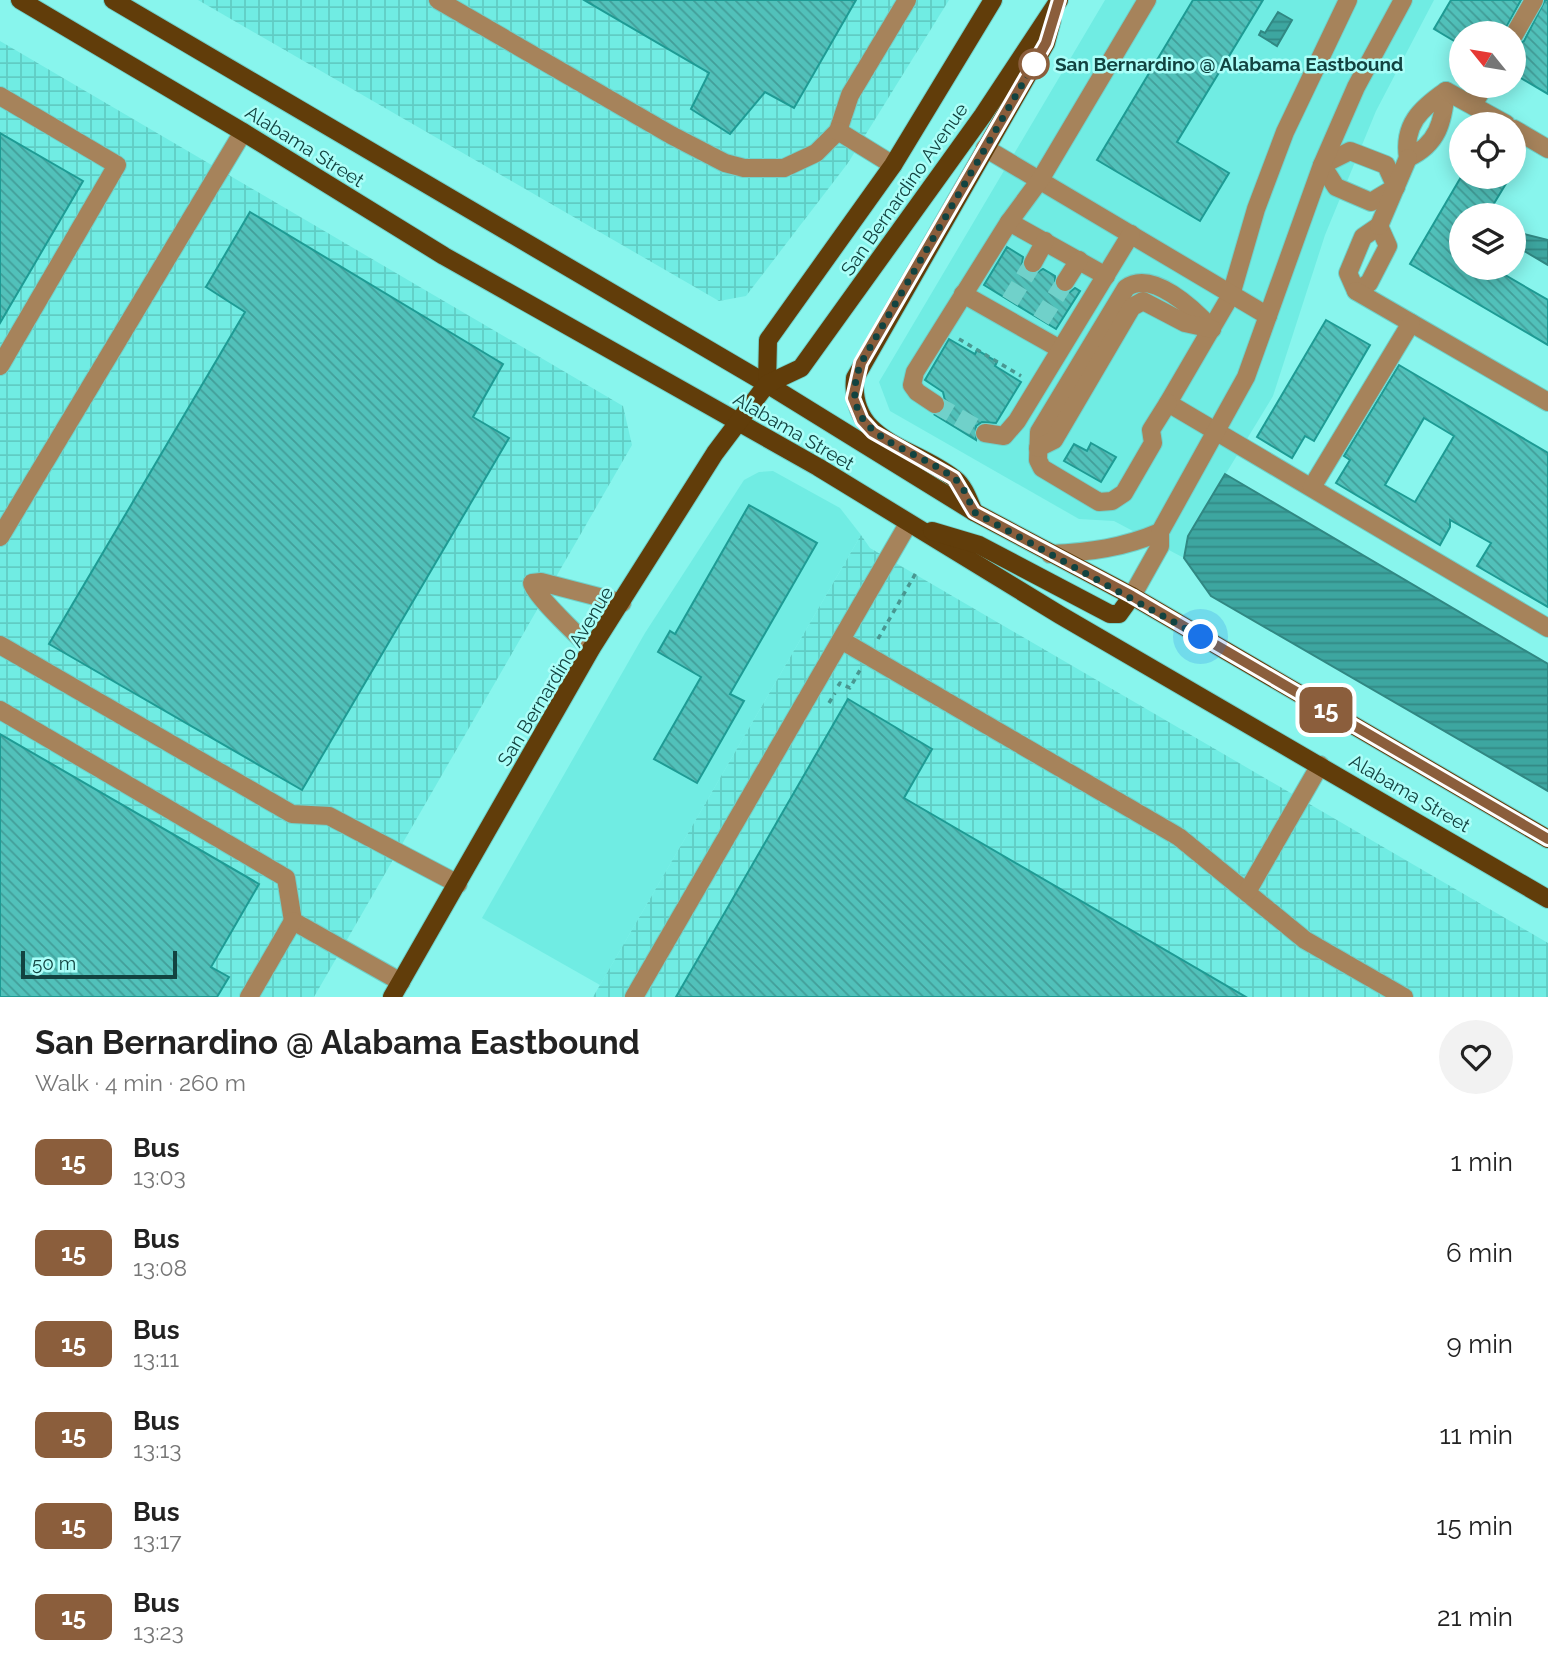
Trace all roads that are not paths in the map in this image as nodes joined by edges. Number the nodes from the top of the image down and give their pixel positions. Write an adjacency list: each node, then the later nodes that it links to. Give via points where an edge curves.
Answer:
1 (20, 0): 17 (main road, Alabama Street)
2 (113, 0): 41 (main road, Alabama Street)
3 (438, 0): 16 (lane, via 725,163 784,168 816,153)
4 (907, 0): 16 (lane, via 850,95)
5 (993, 0): 21 (main road, San Bernardino Avenue)
6 (1147, 0): 23 (lane)
7 (1348, 0): 35 (lane, via 1285,132)
8 (1403, 0): 22 (lane, via 1356,87)
9 (1534, 0): 11 (lane)
10 (1058, 1): 19 (main road, via 1046,43); 41 (main road, San Bernardino Avenue, via 975,126 801,368)
11 (1522, 21)
12 (0, 96): 40 (lane, via 117,165)
13 (1477, 98): 14 (lane)
14 (1473, 105): 15 (lane); 24 (lane, via 1446,91 1444,117 1426,149 1408,158)
15 (1485, 112)
16 (838, 131): 21 (lane)
17 (243, 132): 45 (main road, Alabama Street, via 443,256); 52 (lane)
18 (1526, 136): 20 (lane)
19 (985, 148): 23 (lane); 49 (main road, via 861,363 853,398 873,432 954,478)
20 (1548, 149)
21 (893, 165): 41 (main road, San Bernardino Avenue, via 768,340)
22 (1322, 165): 24 (lane, via 1336,187 1371,202); 24 (lane, via 1350,151 1386,165); 36 (lane)
23 (1040, 180): 25 (lane); 27 (lane)
24 (1396, 187): 26 (lane)
25 (1009, 222): 28 (lane); 34 (lane)
26 (1379, 226): 33 (lane, via 1363,237 1348,273); 33 (lane, via 1388,246 1370,283)
27 (1131, 234): 31 (lane); 35 (lane)
28 (1045, 241): 29 (lane); 30 (lane)
29 (1079, 260): 31 (lane); 32 (lane)
30 (1033, 262)
31 (1106, 276): 39 (lane)
32 (1065, 282)
33 (1356, 291): 37 (lane)
34 (963, 294): 39 (lane, via 1005,308 1037,327); 44 (lane, via 912,378 916,392)
35 (1231, 295): 36 (lane); 38 (lane)
36 (1268, 316): 46 (lane, via 1246,377)
37 (1411, 323): 42 (lane); 48 (lane)
38 (1212, 329): 43 (lane); 43 (lane, via 1194,309 1147,281 1126,288 1039,432 1042,468 1099,502 1112,501 1124,492 1153,443 1151,430)
39 (1060, 349): 47 (lane, via 1007,434)
40 (0, 366)
41 (767, 384): 45 (main road, San Bernardino Avenue); 49 (main road, Alabama Street)
42 (1548, 401)
43 (1168, 403): 46 (lane)
44 (935, 404)
45 (737, 422): 50 (main road, Alabama Street); 55 (main road, San Bernardino Avenue)
46 (1218, 432): 48 (lane); 51 (lane)
47 (985, 433)
48 (1312, 487): 56 (lane)
49 (974, 512): 53 (main road, Alabama Street)
50 (908, 524): 54 (main road, via 979,545 1110,614 1119,614); 57 (lane); 61 (main road, Alabama Street)
51 (1160, 532): 53 (lane, via 1100,552); 54 (lane, via 1160,546)
52 (0, 537)
53 (1050, 554): 54 (main road, Alabama Street)
54 (1132, 596): 62 (main road, Alabama Street)
55 (622, 603): 59 (main road, San Bernardino Avenue); 59 (lane, via 531,583 535,593)
56 (1548, 628)
57 (841, 640): 64 (lane, via 1179,836); 69 (lane)
58 (0, 645): 63 (lane, via 292,814 329,816)
59 (591, 649): 63 (main road, San Bernardino Avenue)
60 (0, 710): 66 (lane, via 286,878)
61 (1320, 765): 64 (lane); 65 (main road, Alabama Street)
62 (1548, 839)
63 (458, 884): 67 (main road, San Bernardino Avenue)
64 (1247, 892): 70 (lane, via 1305,940)
65 (1548, 899)
66 (293, 921): 67 (lane); 68 (lane)
67 (397, 990)
68 (250, 997)
69 (634, 997)
70 (1404, 997)

